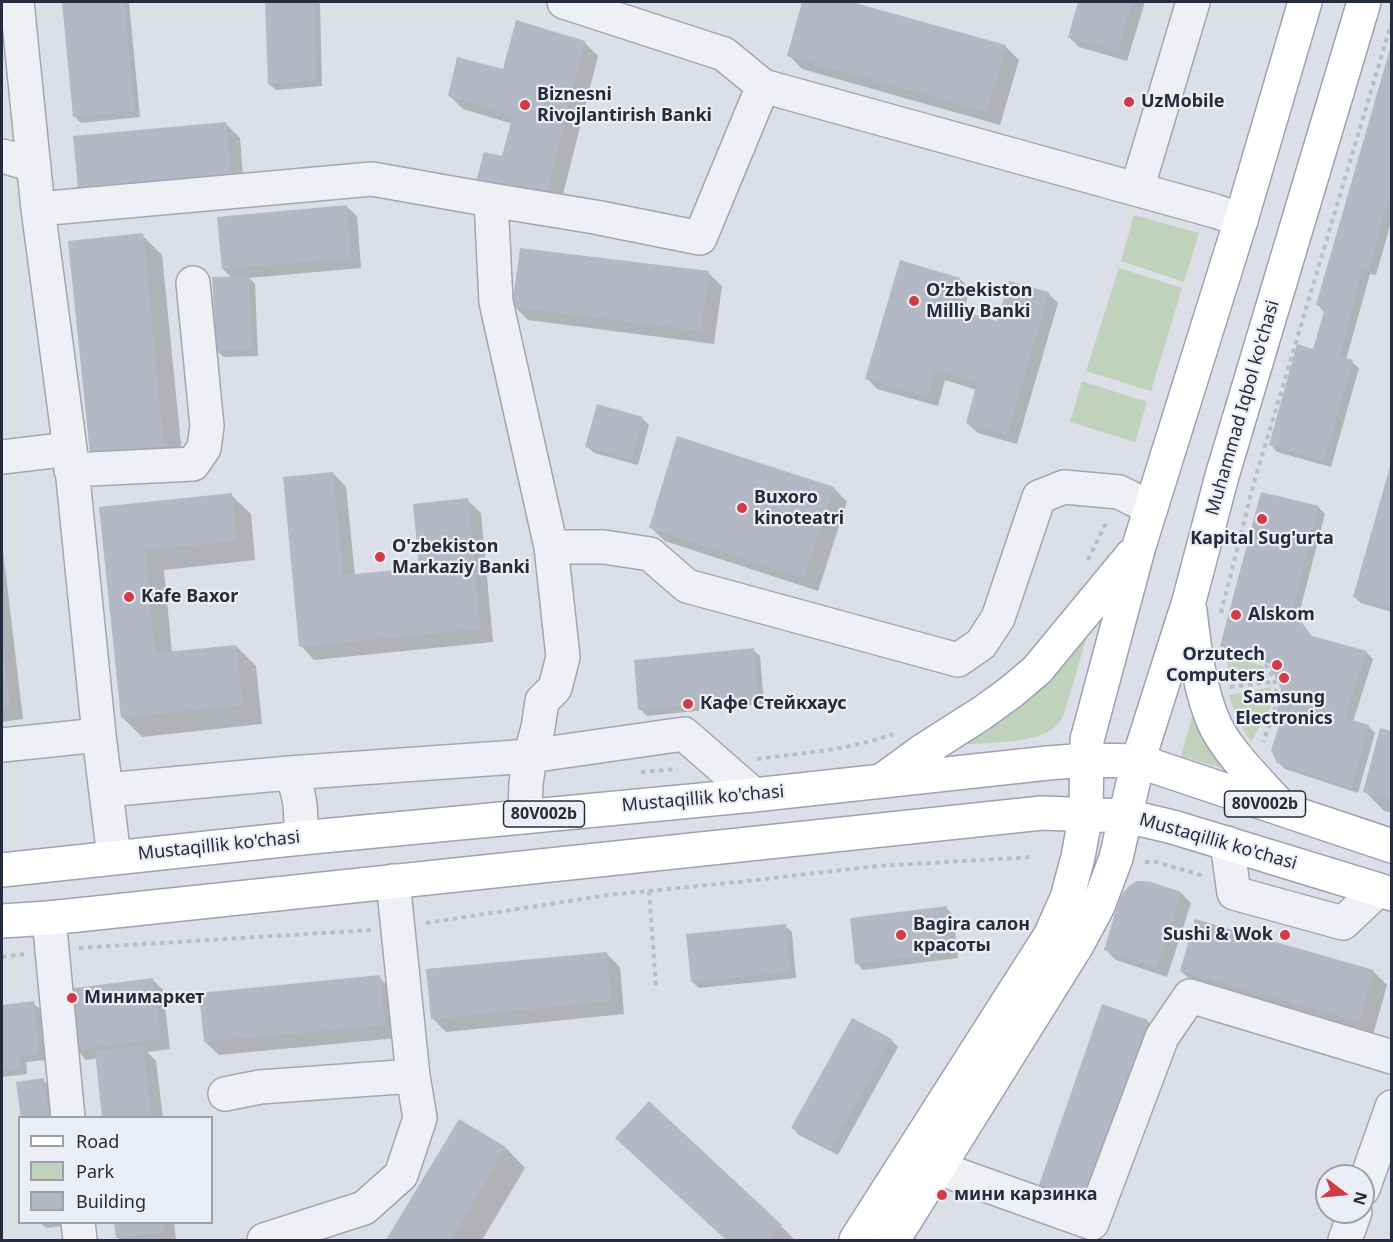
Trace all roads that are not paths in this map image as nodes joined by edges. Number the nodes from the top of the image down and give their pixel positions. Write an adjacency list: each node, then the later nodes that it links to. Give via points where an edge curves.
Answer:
1 (17, 2): 8 (street)
2 (564, 2): 6 (street, via 724,54)
3 (1192, 2): 9 (street)
4 (1305, 2): 12 (main road)
5 (1364, 2): 19 (main road, Muhammad Iqbol ko'chasi, via 1222,476)
6 (763, 86): 9 (street); 10 (street, via 700,238)
7 (2, 156): 8 (street)
8 (34, 165): 11 (street)
9 (1137, 189): 12 (street)
10 (491, 200): 11 (street, via 372,179); 18 (street, via 496,302)
11 (38, 209): 15 (street)
12 (1241, 220): 16 (main road)
13 (193, 283): 15 (street, via 207,426 204,448 194,464)
14 (2, 457): 15 (street)
15 (70, 460): 20 (street)
16 (1151, 508): 17 (main road); 18 (street, via 1119,492 1064,487 1038,497 998,618 981,644 958,660 687,586 650,554 604,547)
17 (1139, 546): 23 (main road, via 1088,740); 26 (main road, via 1037,670 982,713)
18 (551, 547): 22 (street, via 563,657 555,688 542,701)
19 (1189, 601): 24 (main road, Muhammad Iqbol ko'chasi); 29 (main road, via 1197,661 1215,725)
20 (99, 735): 21 (street); 27 (street)
21 (2, 745)
22 (530, 756): 25 (street); 28 (street, via 684,734); 31 (street)
23 (1087, 760): 24 (main road, Mustaqillik ko'chasi / 80V002b); 26 (main road, Mustaqillik ko'chasi / 80V002b); 30 (main road)
24 (1138, 761): 29 (main road, Mustaqillik ko'chasi / 80V002b); 32 (main road, Muhammad Iqbol ko'chasi)
25 (289, 773): 27 (street); 33 (street, via 301,807)
26 (879, 782): 28 (main road, Mustaqillik ko'chasi / 80V002b)
27 (106, 790): 36 (street)
28 (754, 795): 31 (main road, Mustaqillik ko'chasi / 80V002b)
29 (1283, 810): 35 (main road, Mustaqillik ko'chasi / 80V002b)
30 (1086, 814): 32 (main road, Mustaqillik ko'chasi / 80V002b); 38 (main road, Mustaqillik ko'chasi / 80V002b, via 1042,813); 53 (main road, via 1070,888 1050,936)
31 (525, 816): 33 (main road, Mustaqillik ko'chasi / 80V002b)
32 (1126, 816): 34 (main road, Mustaqillik ko'chasi / 80V002b); 48 (main road, Muhammad Iqbol ko'chasi, via 1116,858 1088,926)
33 (301, 838): 36 (main road, Mustaqillik ko'chasi / 80V002b)
34 (1227, 843): 39 (main road, Mustaqillik ko'chasi / 80V002b); 39 (street, via 1234,893 1343,923)
35 (1392, 846)
36 (114, 857): 37 (main road, Mustaqillik ko'chasi / 80V002b)
37 (2, 870)
38 (393, 881): 41 (main road, Mustaqillik ko'chasi / 80V002b); 43 (street)
39 (1385, 892)
40 (2, 921): 41 (main road, Mustaqillik ko'chasi / 80V002b)
41 (50, 934): 46 (street)
42 (1392, 1057): 48 (street, via 1190,996 1162,1037 1092,1223)
43 (413, 1076): 44 (street, via 260,1087); 52 (street, via 420,1118 401,1175 363,1208)
44 (225, 1094)
45 (1392, 1107): 47 (street)
46 (68, 1116)
47 (1372, 1164)
48 (938, 1168): 54 (main road, Muhammad Iqbol ko'chasi)
49 (78, 1224): 51 (street)
50 (1351, 1224): 55 (street)
51 (80, 1240)
52 (264, 1240)
53 (856, 1240)
54 (893, 1240)
55 (1345, 1240)

